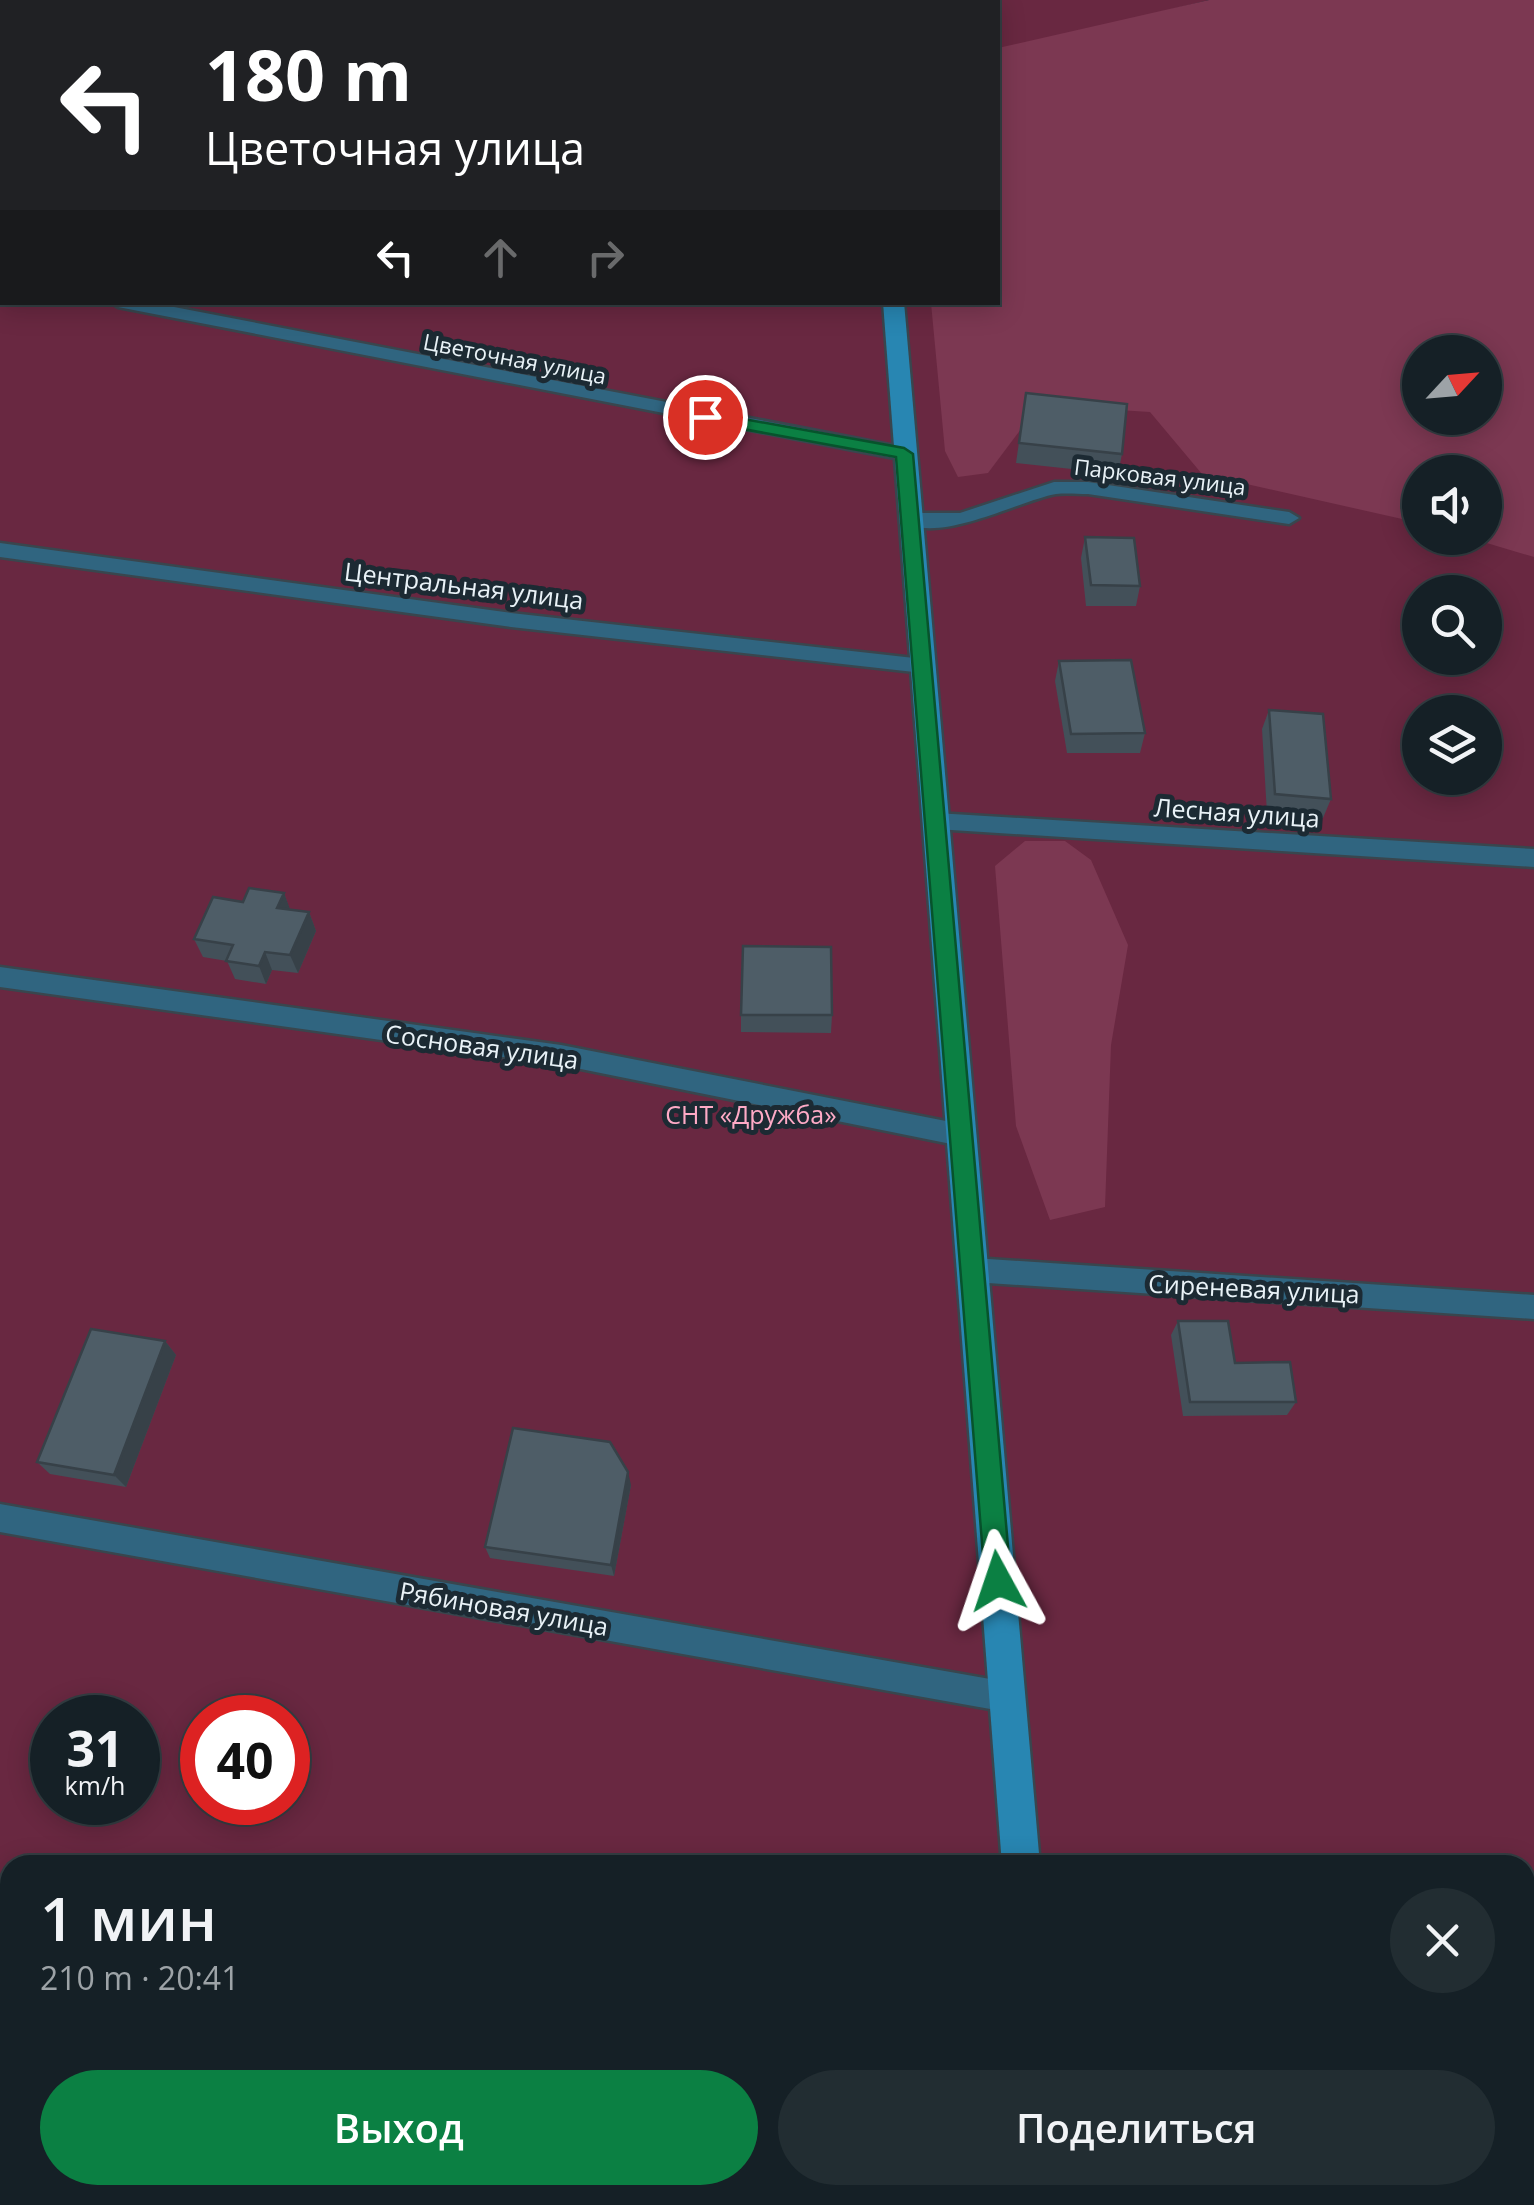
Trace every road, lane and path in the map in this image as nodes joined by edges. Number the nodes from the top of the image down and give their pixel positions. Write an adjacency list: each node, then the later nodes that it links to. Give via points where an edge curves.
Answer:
1 (134, 305): 3 (lane, Цветочная улица)
2 (893, 305): 3 (street)
3 (904, 454): 5 (street)
4 (1289, 518): 5 (lane, Парковая улица, via 1054,488 962,519)
5 (911, 519): 7 (street)
6 (0, 550): 7 (lane, Центральная улица, via 511,620)
7 (923, 666): 8 (street)
8 (936, 821): 9 (lane, Лесная улица); 11 (street)
9 (1534, 858)
10 (0, 977): 11 (lane, Сосновая улица, via 561,1056)
11 (962, 1135): 12 (street)
12 (973, 1270): 13 (lane, Сиреневая улица); 15 (street)
13 (1534, 1306)
14 (0, 1518): 15 (lane, Рябиновая улица)
15 (1007, 1698): 16 (street)
16 (1021, 1855)

